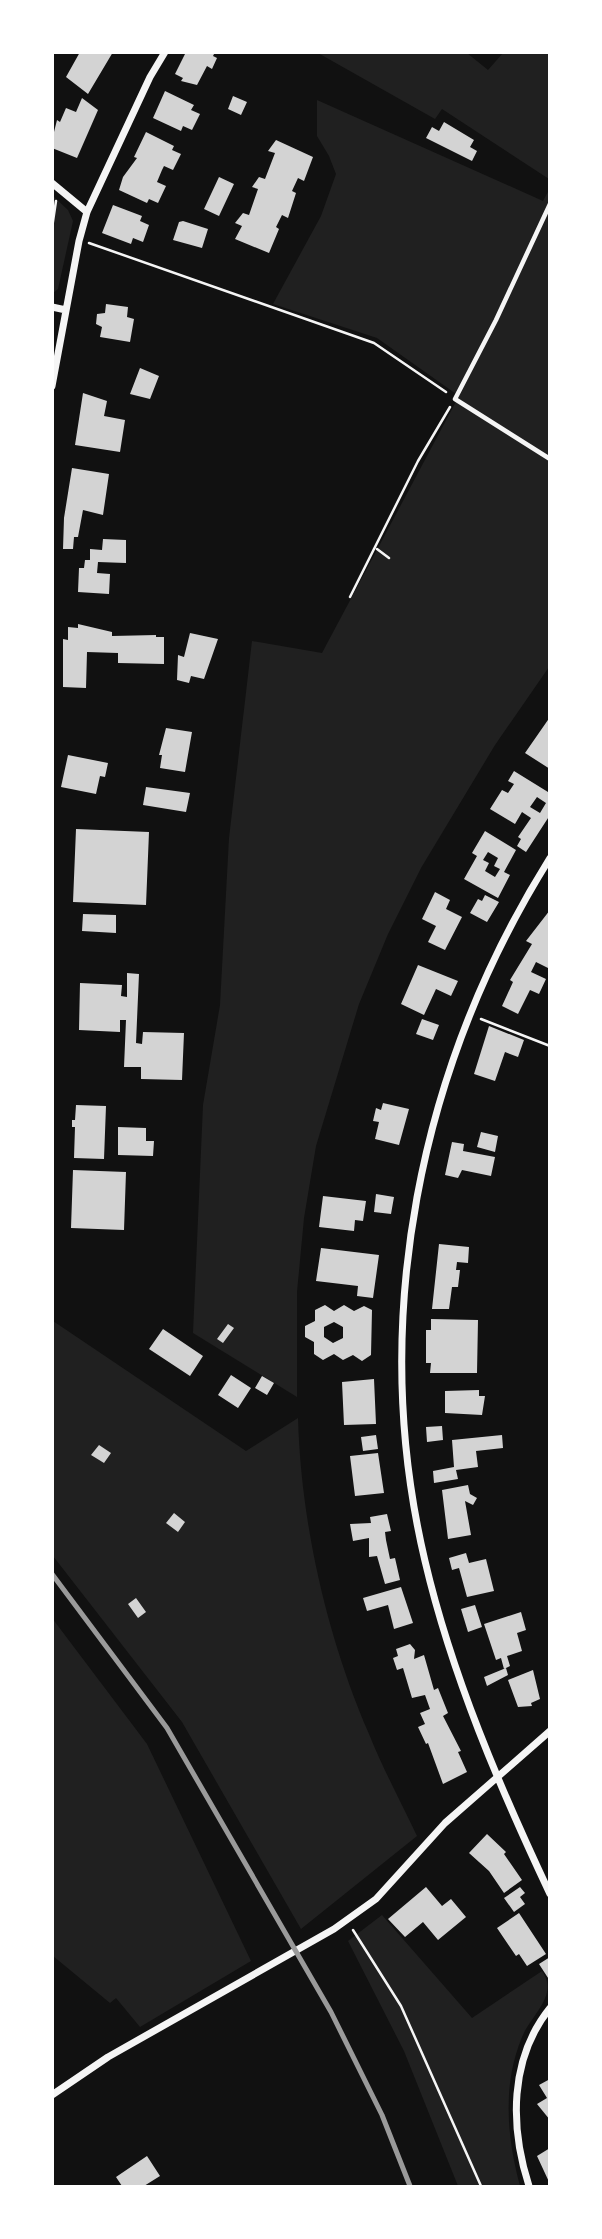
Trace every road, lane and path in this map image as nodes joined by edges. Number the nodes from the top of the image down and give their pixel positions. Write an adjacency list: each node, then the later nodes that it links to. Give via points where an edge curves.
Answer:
1 (165, 52): 5 (street)
2 (52, 183): 3 (street)
3 (64, 192): 5 (street); 6 (path, via 57,199)
4 (550, 204): 11 (lane)
5 (87, 212): 7 (street)
6 (52, 228)
7 (79, 240): 9 (street); 11 (path, via 374,343)
8 (52, 307): 9 (street)
9 (65, 310): 10 (street)
10 (52, 386)
11 (455, 399): 12 (lane); 13 (path, via 418,461)
12 (550, 459)
13 (376, 548): 14 (path); 15 (path)
14 (389, 558)
15 (350, 597)
16 (550, 858): 17 (street, via 508,928)
17 (468, 1013): 18 (path); 20 (street, via 438,1103 412,1213 401,1375 411,1493 425,1562 443,1629)
18 (550, 1046)
19 (550, 1731): 20 (street)
20 (498, 1774): 21 (street); 22 (street, via 445,1823 376,1899)
21 (550, 1894)
22 (346, 1920): 24 (street, via 108,2057); 25 (path, via 401,2006)
23 (550, 2008): 26 (street, via 527,2043 518,2076 515,2118)
24 (52, 2095)
25 (481, 2186)
26 (529, 2186)

